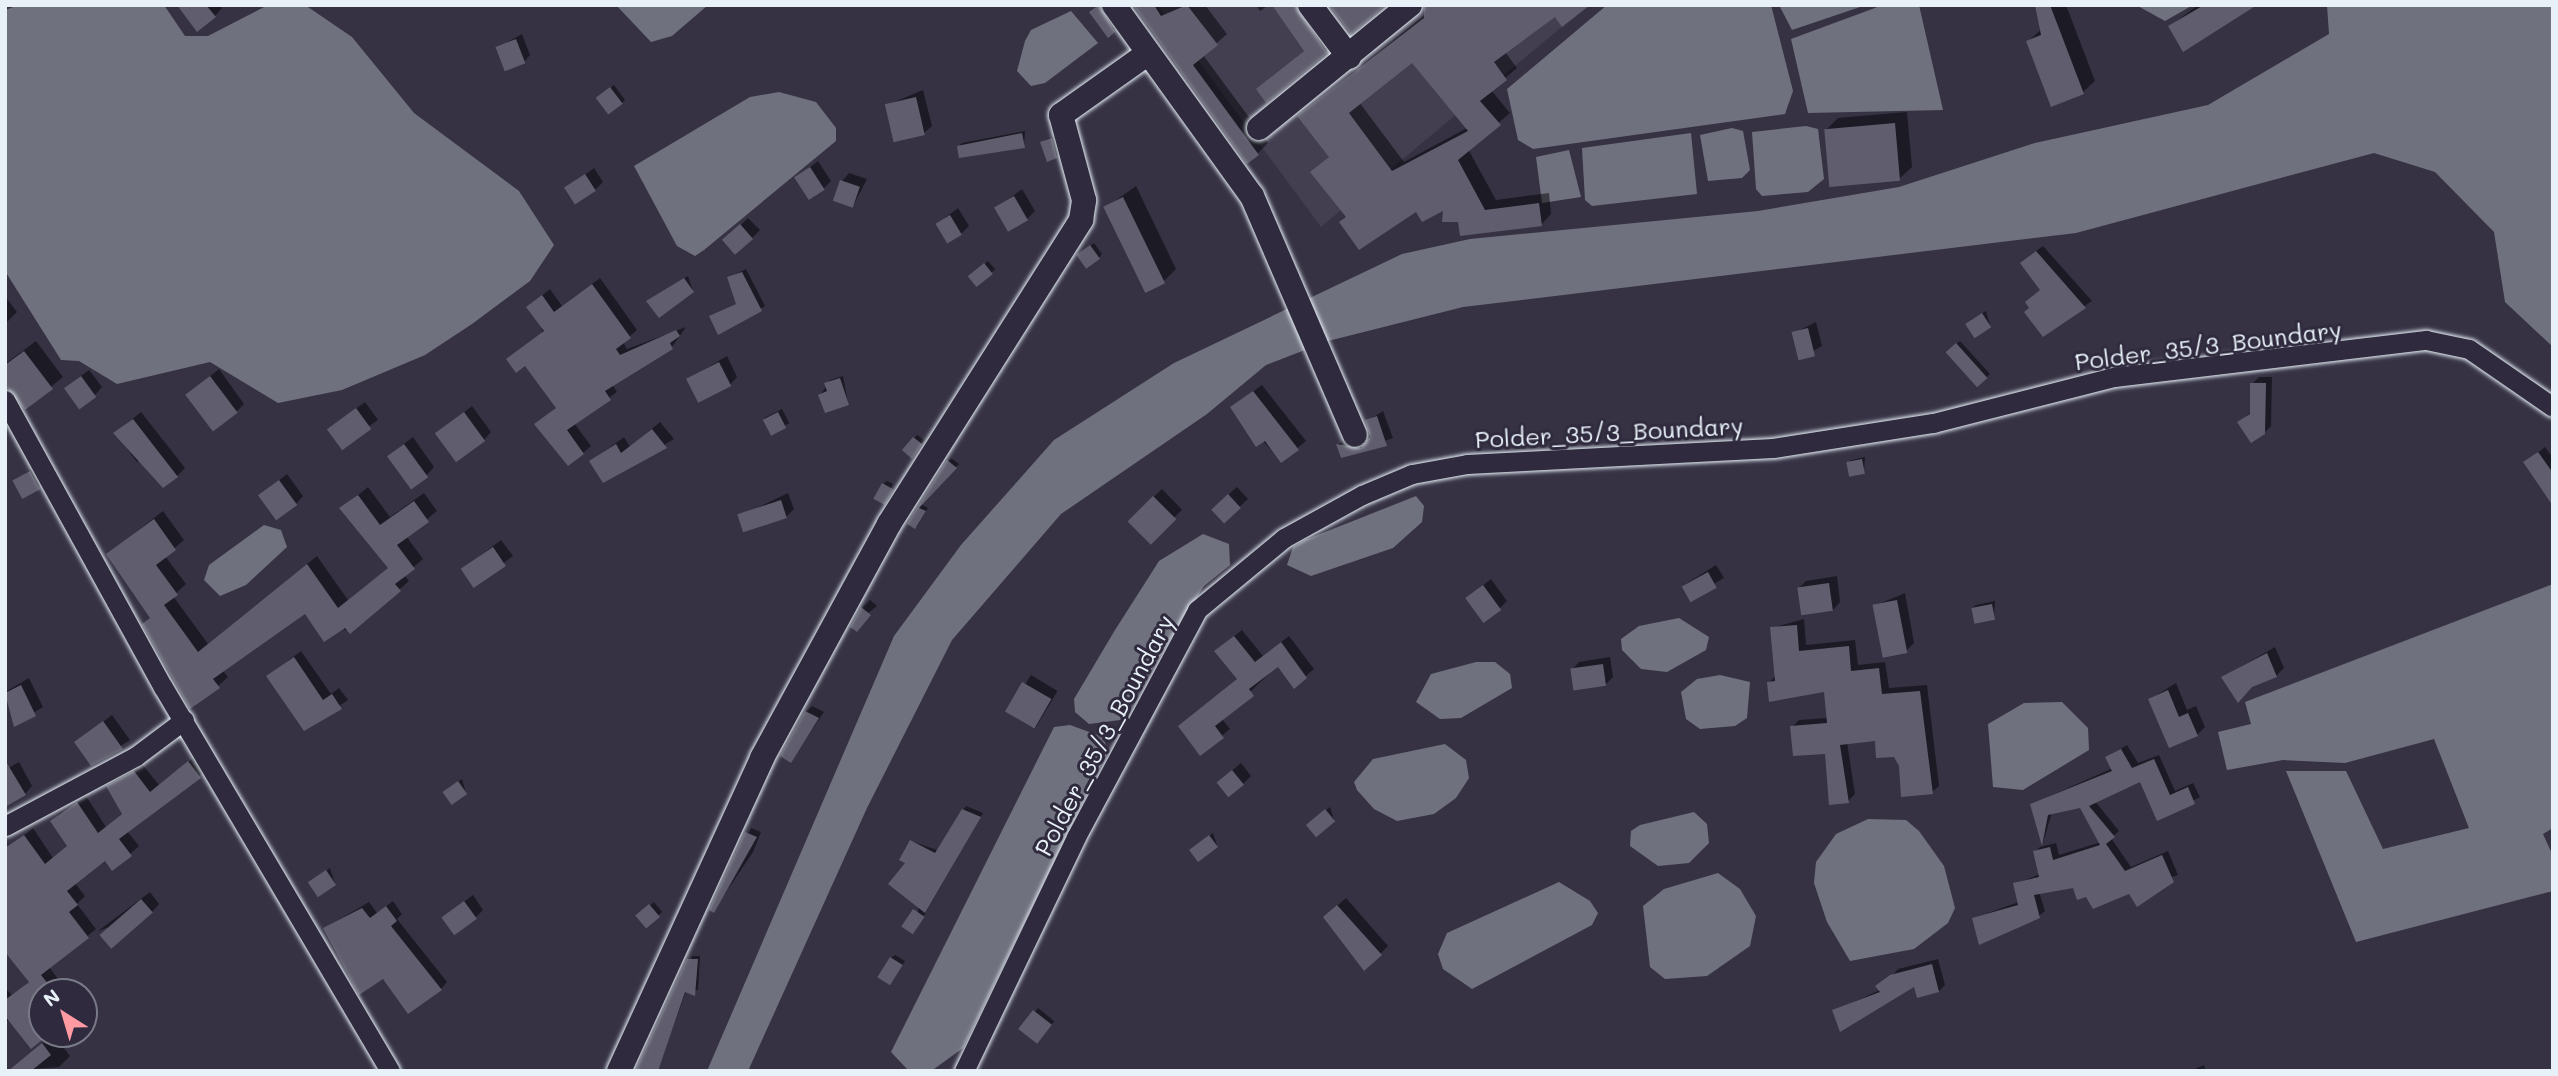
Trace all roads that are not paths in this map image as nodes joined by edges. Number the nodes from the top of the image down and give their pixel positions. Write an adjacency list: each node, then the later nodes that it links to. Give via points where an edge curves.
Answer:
1 (1114, 5): 4 (street)
2 (1310, 5): 5 (street)
3 (1410, 5): 5 (street)
4 (1147, 54): 9 (street, via 1252,196 1328,361); 13 (street, via 1061,115 1084,200 1082,220 857,582 762,758)
5 (1349, 57): 6 (street)
6 (1259, 128)
7 (5, 400): 10 (street)
8 (2553, 407): 14 (street, Polder_35/3_Boundary, via 2469,349 2426,340 2114,377 1933,423 1773,448 1467,464 1387,484 1284,538 1197,610 1076,837)
9 (1355, 435)
10 (184, 720): 11 (street, via 136,756); 12 (street)
11 (5, 826)
12 (390, 1071)
13 (619, 1071)
14 (964, 1071)

